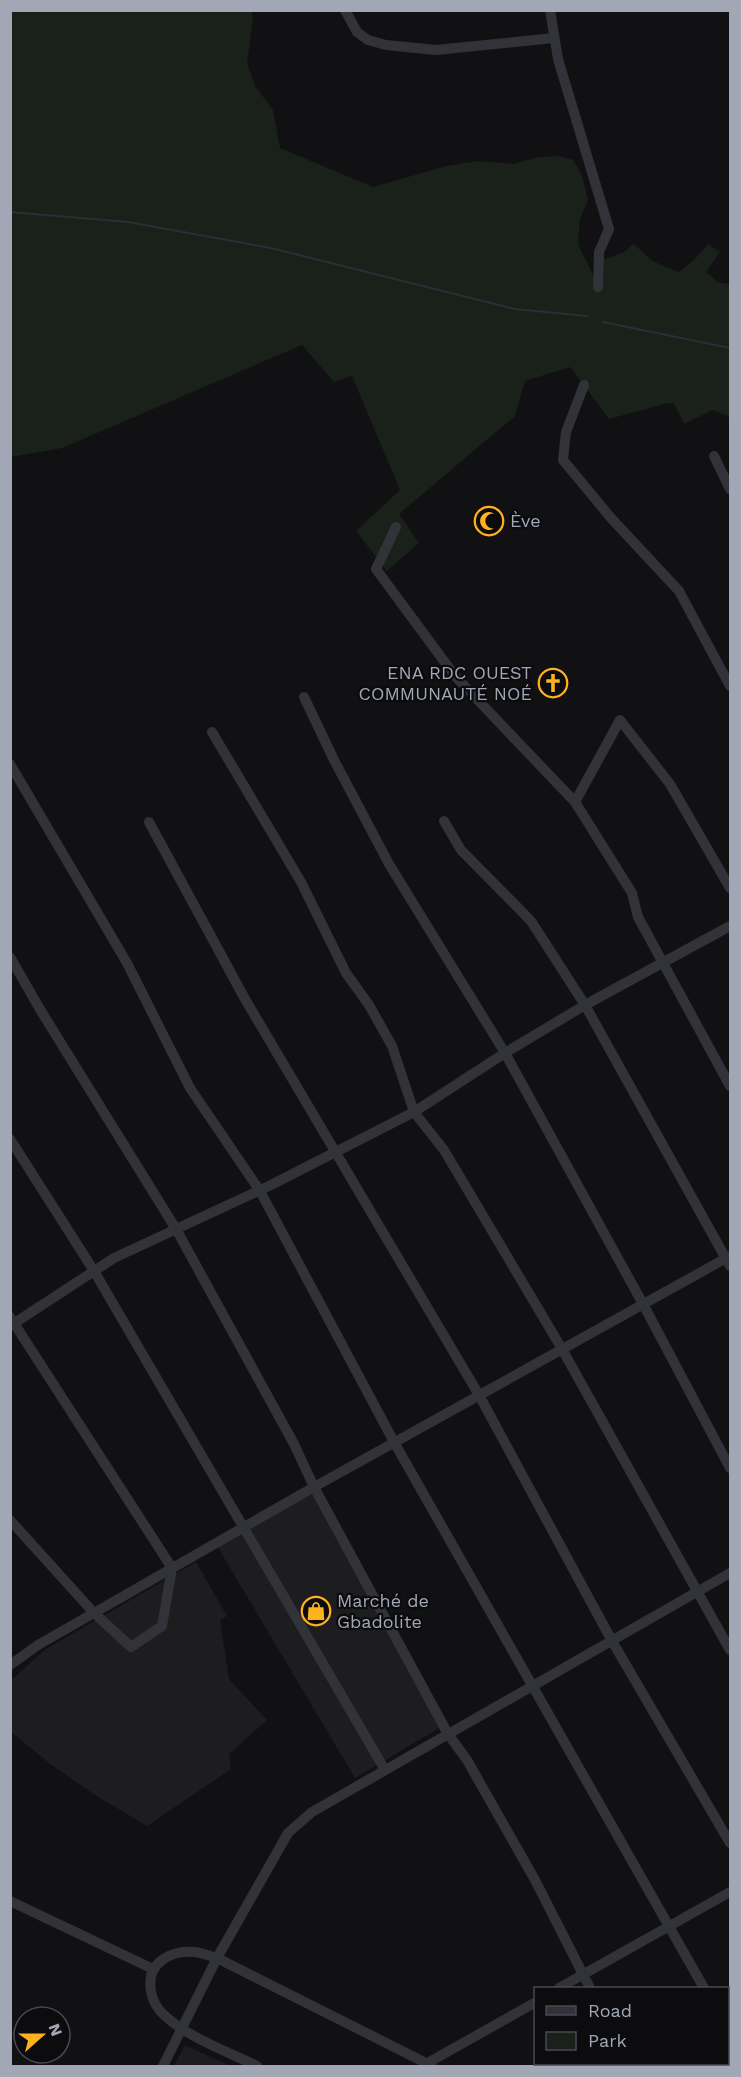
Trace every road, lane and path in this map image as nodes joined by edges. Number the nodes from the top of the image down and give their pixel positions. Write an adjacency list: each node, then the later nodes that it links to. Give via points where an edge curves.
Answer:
1 (345, 10): 3 (street, via 357,32 386,45 436,50)
2 (550, 10): 3 (street)
3 (554, 38): 4 (street, via 609,230 599,252)
4 (598, 287)
5 (584, 385): 9 (street, via 566,432 563,460 679,591)
6 (714, 456): 7 (street)
7 (730, 489)
8 (396, 527): 13 (street, via 376,569 455,676)
9 (730, 686)
10 (304, 697): 21 (street, via 389,864)
11 (212, 732): 23 (street, via 301,882 346,973 392,1046)
12 (10, 764): 26 (street, via 127,963 190,1088)
13 (575, 802): 16 (street, via 620,720 670,784); 19 (street, via 632,893 638,917)
14 (444, 821): 20 (street, via 461,850 531,921)
15 (149, 822): 25 (street, via 245,999)
16 (730, 888)
17 (730, 926): 19 (street)
18 (10, 957): 27 (street)
19 (662, 963): 20 (street); 22 (street)
20 (585, 1005): 21 (street); 28 (street)
21 (505, 1053): 23 (street); 30 (street)
22 (730, 1086)
23 (414, 1113): 25 (street); 32 (street, via 444,1150)
24 (10, 1138): 29 (street)
25 (336, 1152): 26 (street); 33 (street)
26 (260, 1191): 27 (street); 34 (street)
27 (176, 1229): 29 (street); 36 (street)
28 (729, 1260): 30 (street)
29 (94, 1271): 31 (street); 38 (street)
30 (643, 1304): 32 (street); 35 (street)
31 (12, 1322): 39 (street)
32 (562, 1349): 33 (street); 41 (street)
33 (479, 1395): 34 (street); 43 (street)
34 (394, 1442): 36 (street); 46 (street)
35 (730, 1468)
36 (314, 1487): 38 (street); 47 (street)
37 (10, 1520): 42 (street)
38 (243, 1527): 39 (street); 48 (street)
39 (172, 1568): 42 (street); 42 (street, via 162,1626 130,1647)
40 (730, 1573): 41 (street)
41 (698, 1592): 43 (street); 44 (street)
42 (94, 1613): 45 (street)
43 (612, 1641): 46 (street); 49 (street)
44 (730, 1650)
45 (10, 1665)
46 (533, 1686): 47 (street); 52 (street)
47 (448, 1734): 48 (street); 55 (street, via 467,1760 535,1880)
48 (385, 1770): 53 (street, via 312,1812 288,1833)
49 (730, 1843)
50 (730, 1892): 52 (street)
51 (10, 1901): 54 (street)
52 (669, 1927): 55 (street); 58 (street)
53 (218, 1958): 54 (street, via 194,1952 171,1955); 60 (street); 61 (street)
54 (153, 1969): 60 (street, via 149,1983 152,1998 162,2013)
55 (582, 1975): 56 (street); 57 (street)
56 (562, 1987)
57 (589, 1987)
58 (703, 1987)
59 (534, 2003): 61 (street)
60 (182, 2029): 62 (street); 63 (street)
61 (427, 2065)
62 (163, 2067)
63 (257, 2067)

